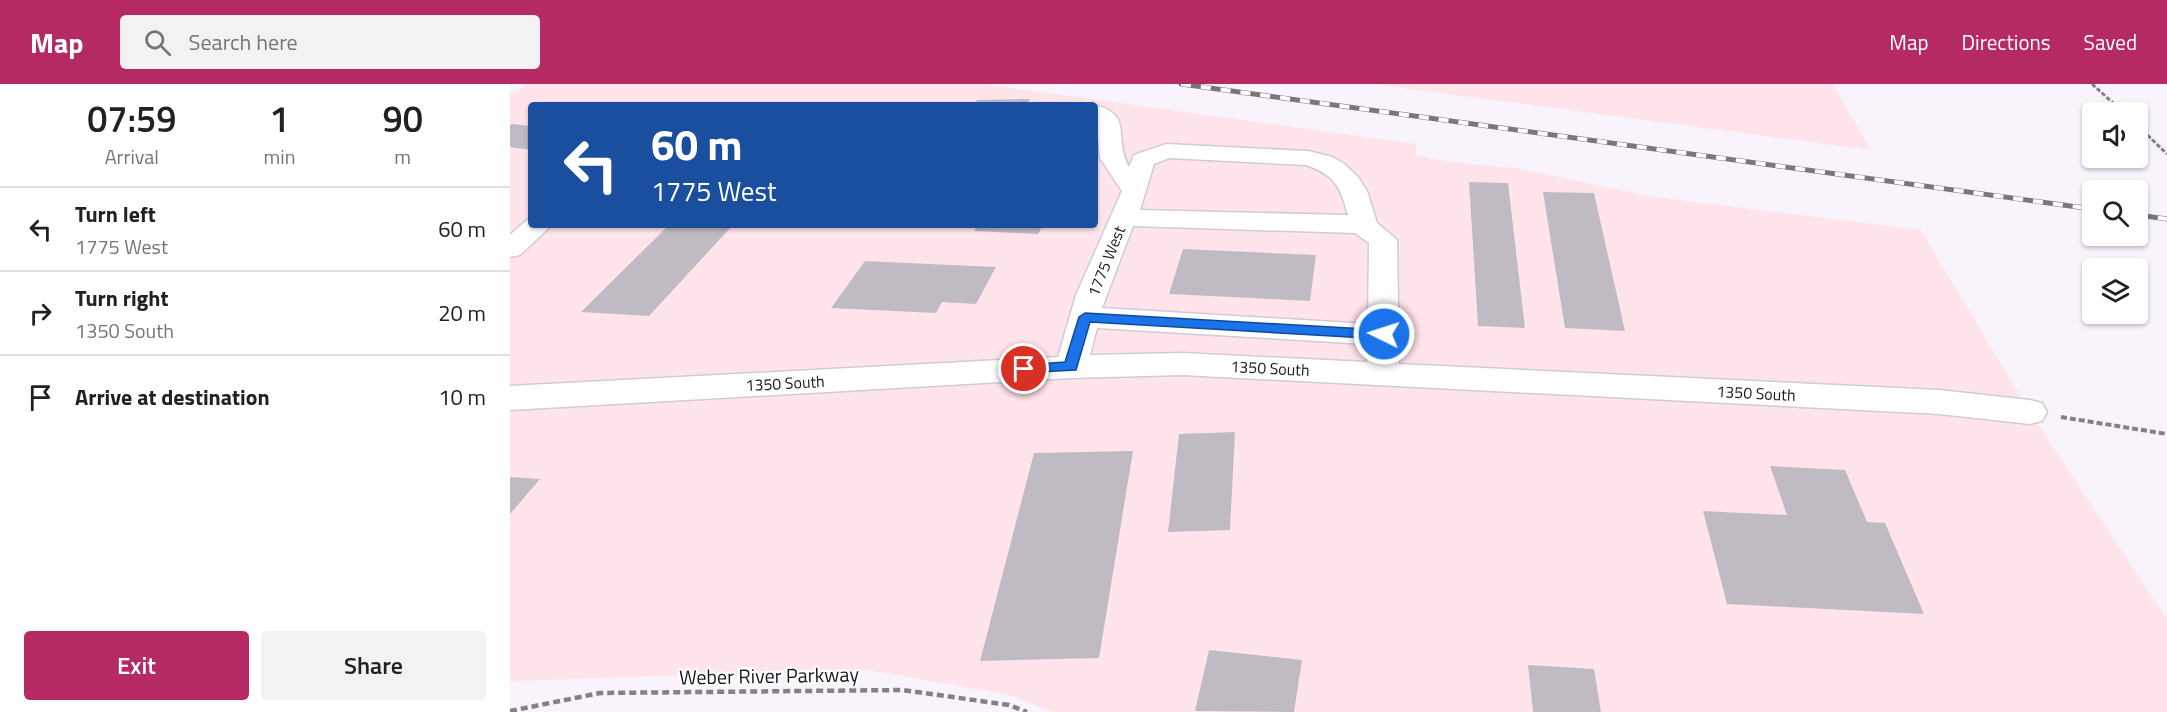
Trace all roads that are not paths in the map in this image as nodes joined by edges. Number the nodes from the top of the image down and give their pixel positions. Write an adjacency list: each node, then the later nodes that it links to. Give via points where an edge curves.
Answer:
1 (1098, 113): 3 (street, via 1107,117 1114,167)
2 (1098, 184): 3 (street)
3 (1135, 190): 4 (street, 1775 West); 5 (street, 1775 West, via 1143,160 1166,151 1308,158 1331,164 1353,184)
4 (1124, 218): 5 (street, via 1349,223); 8 (street, 1775 West)
5 (1365, 227): 9 (street, via 1383,240)
6 (534, 228): 7 (street)
7 (510, 249)
8 (1085, 317): 9 (street); 10 (street, 1775 West)
9 (1384, 334): 11 (street)
10 (1071, 367): 11 (street, 1350 South, via 1182,364); 12 (street, 1350 South)
11 (1383, 374): 13 (street, 1350 South, via 1939,402)
12 (510, 398)
13 (2030, 412)

